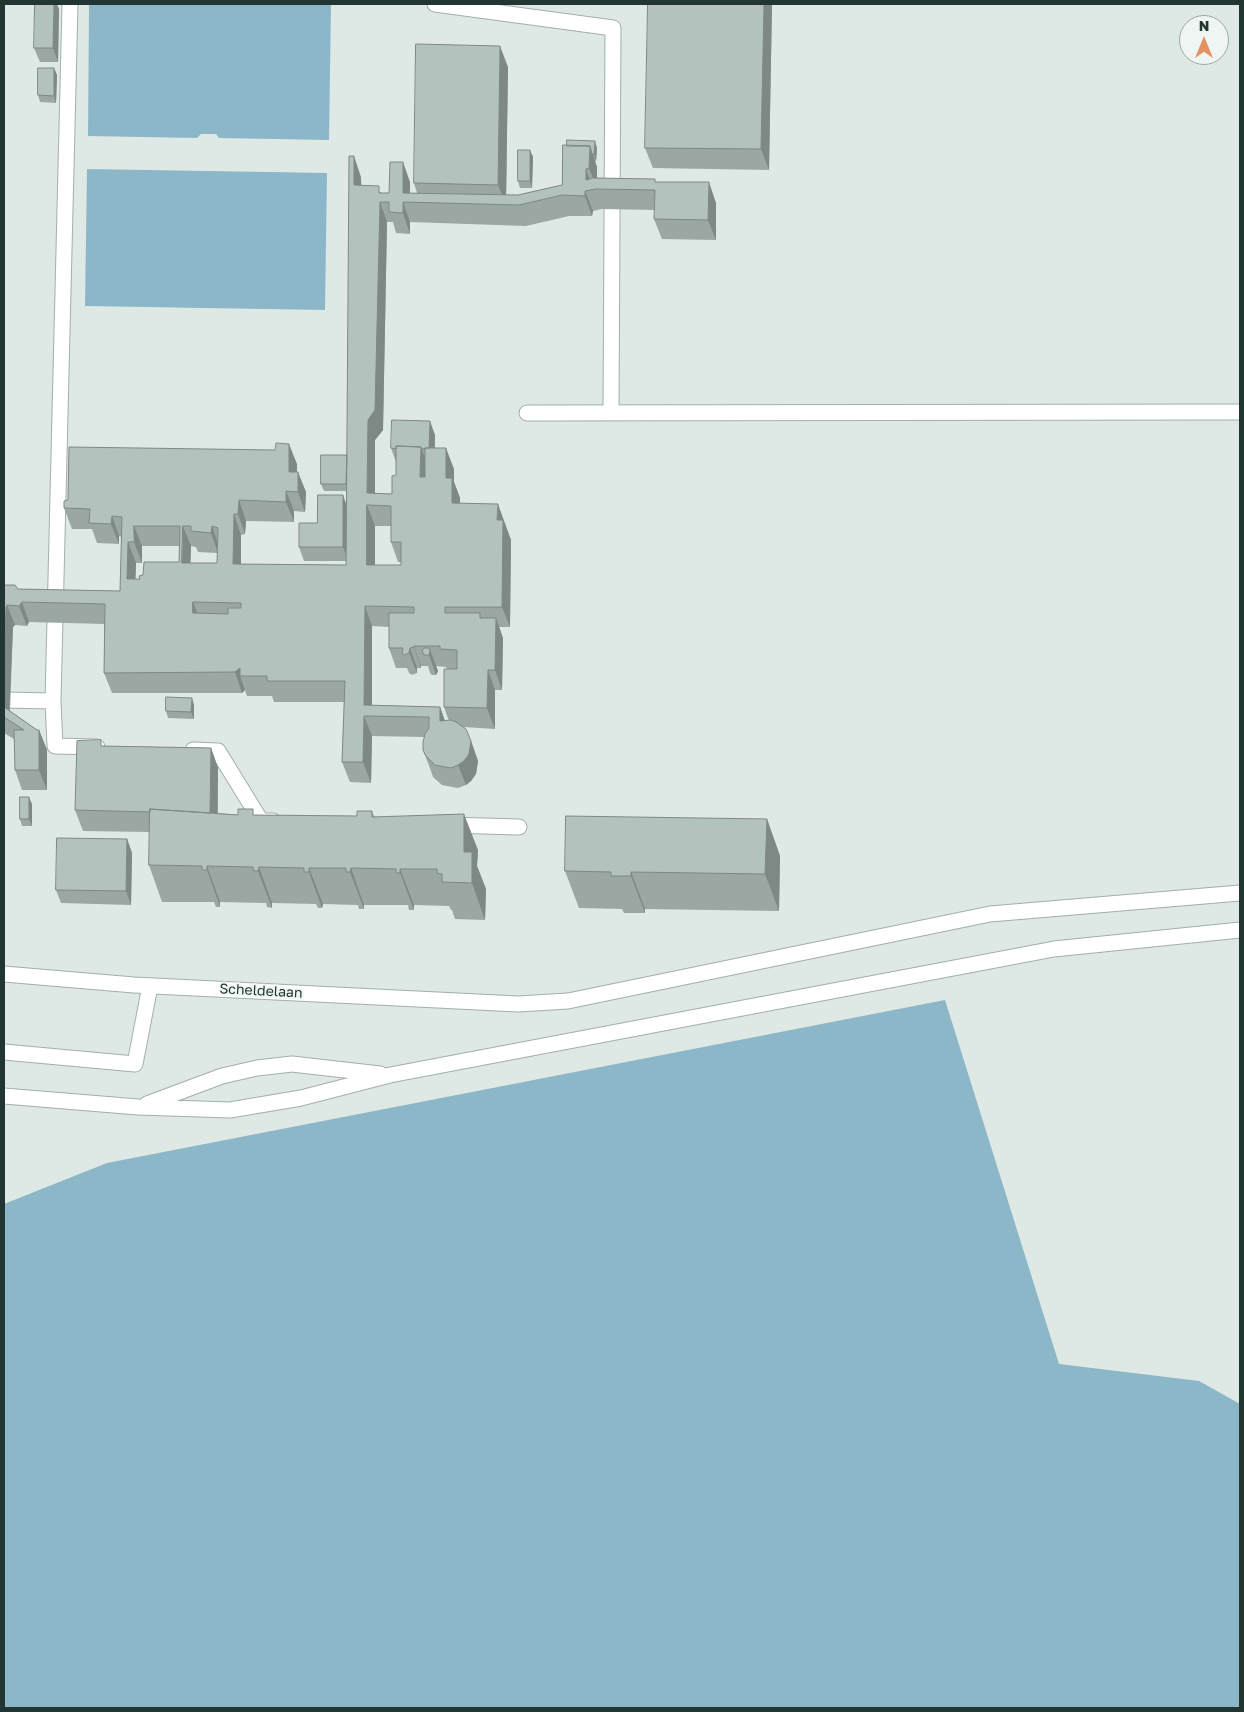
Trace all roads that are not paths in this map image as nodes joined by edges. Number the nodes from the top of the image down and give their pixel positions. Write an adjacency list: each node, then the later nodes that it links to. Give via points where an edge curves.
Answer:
1 (70, 4): 7 (lane)
2 (435, 4): 5 (lane, via 612,28)
3 (1240, 412): 5 (lane)
4 (526, 413): 5 (lane)
5 (611, 413)
6 (4, 700): 7 (lane)
7 (53, 700): 8 (lane, via 55,746)
8 (112, 748)
9 (180, 750): 10 (lane, via 218,751 260,821)
10 (290, 822)
11 (430, 825): 12 (lane)
12 (519, 827)
13 (1240, 893): 16 (lane, Scheldelaan, via 990,914 568,1001 518,1004)
14 (1240, 930): 18 (lane, via 1054,948)
15 (4, 974): 16 (lane, Scheldelaan)
16 (150, 986): 17 (lane, via 135,1064)
17 (4, 1052)
18 (390, 1075): 20 (lane, via 301,1098 230,1110); 20 (lane, via 292,1064 256,1068 222,1076)
19 (4, 1096): 20 (lane)
20 (138, 1107)

